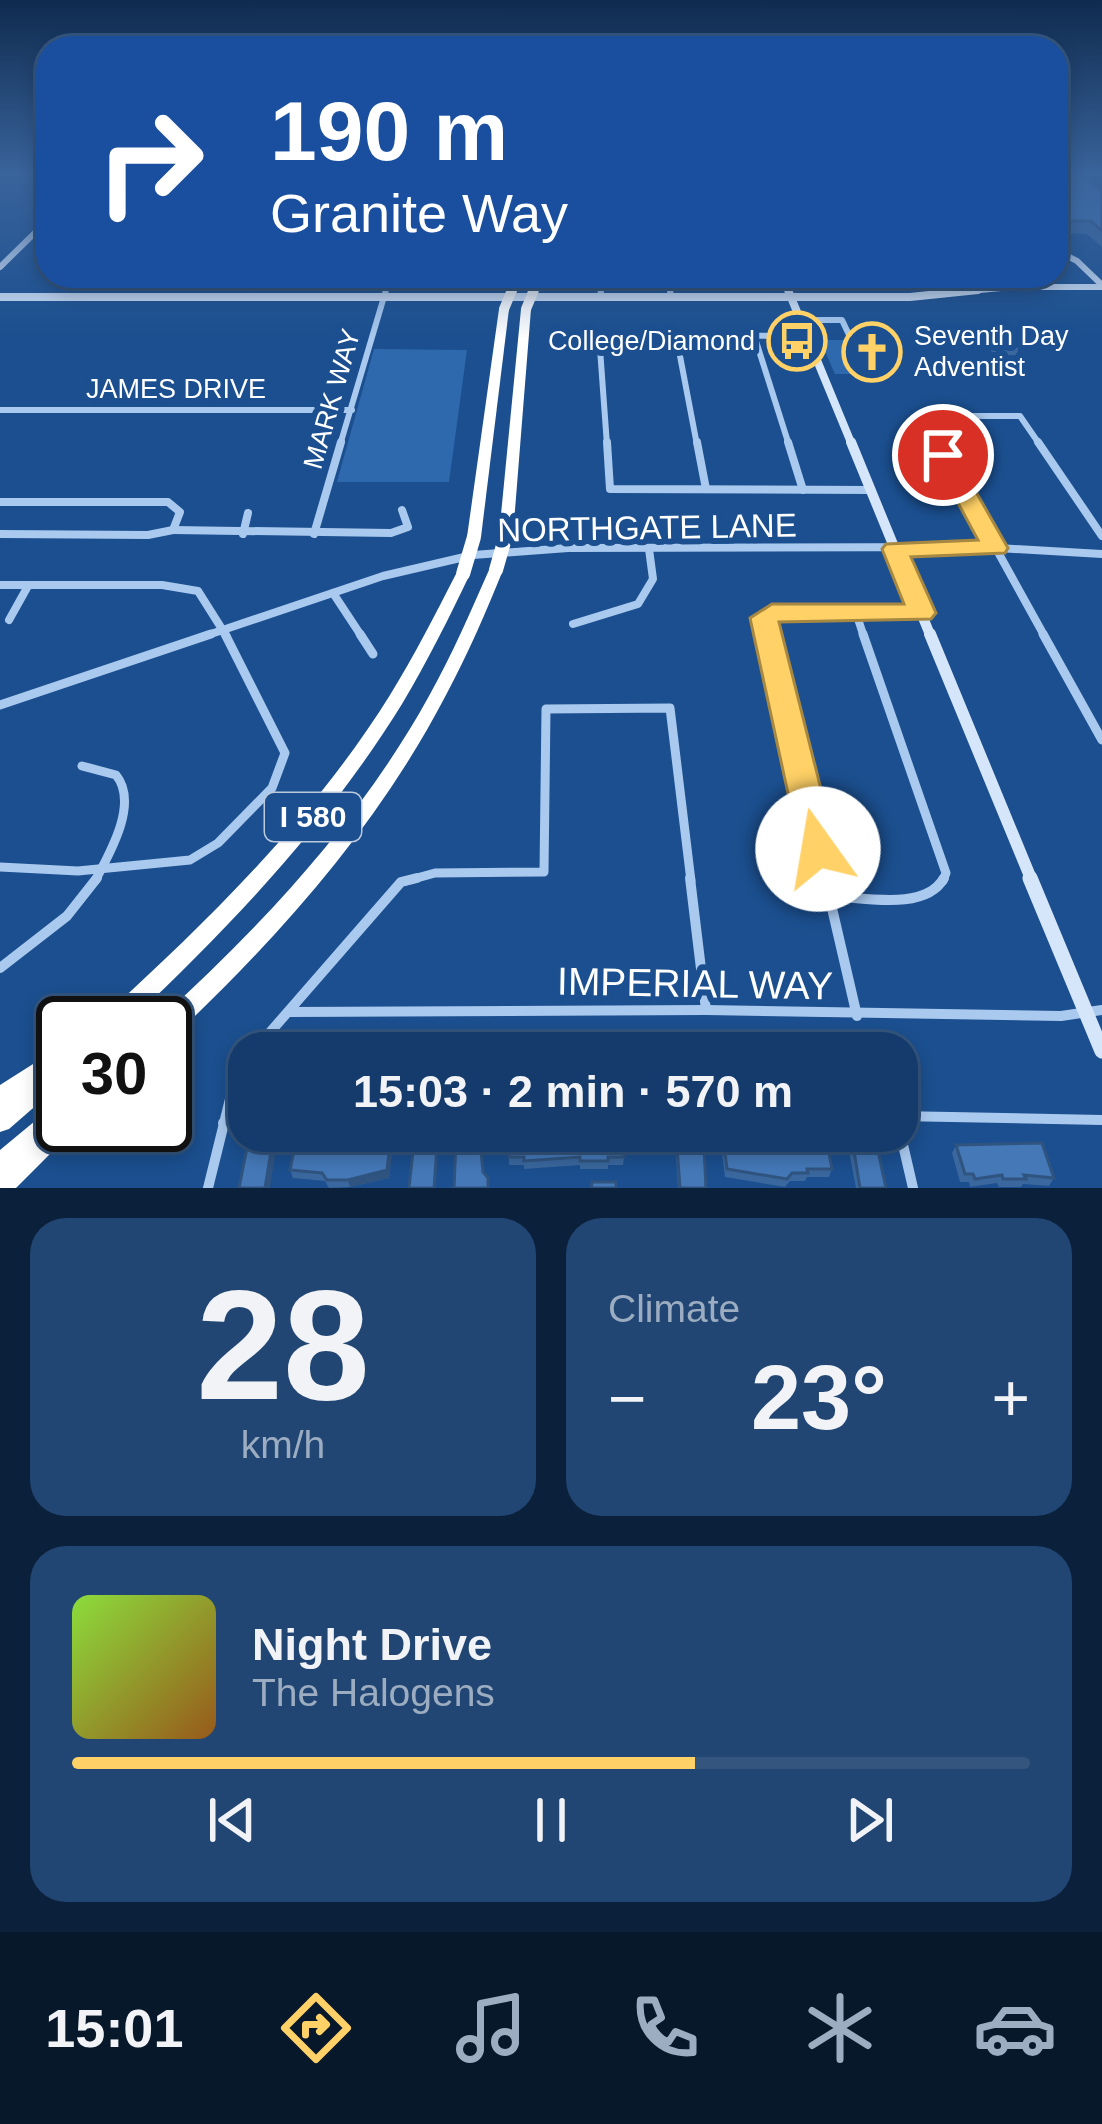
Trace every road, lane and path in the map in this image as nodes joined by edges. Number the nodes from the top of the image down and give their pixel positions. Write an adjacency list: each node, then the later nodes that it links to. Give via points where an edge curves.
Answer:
1 (36, 232): 3 (main road)
2 (1068, 256): 13 (main road)
3 (0, 267)
4 (387, 288): 15 (street, MARK WAY)
5 (514, 288): 58 (highway, I 580, bridge, via 504,309 474,537 397,704 231,912)
6 (535, 288): 59 (highway, I 580, bridge, via 526,309 506,535 457,661 383,784 272,922)
7 (602, 288): 19 (street)
8 (669, 288): 16 (street)
9 (788, 288): 17 (main road)
10 (803, 288): 18 (main road)
11 (1036, 288): 18 (main road)
12 (1068, 288): 13 (main road)
13 (1102, 289)
14 (0, 297): 15 (main road)
15 (384, 297): 19 (main road); 26 (street, MARK WAY)
16 (671, 297): 17 (main road); 19 (main road)
17 (791, 297): 18 (main road); 20 (main road)
18 (854, 297): 20 (main road, via 812,304)
19 (600, 298)
20 (800, 318): 23 (main road); 24 (street, via 842,320)
21 (676, 335): 22 (street); 27 (street); 27 (street, via 599,335 610,489)
22 (754, 335): 23 (street); 28 (street)
23 (807, 335): 29 (main road)
24 (850, 337)
25 (0, 410): 26 (street, JAMES DRIVE)
26 (352, 410): 36 (street, MARK WAY)
27 (706, 489): 28 (street)
28 (803, 490): 29 (street)
29 (870, 490): 40 (main road)
30 (0, 502): 33 (street, via 167,502 179,508)
31 (403, 510): 36 (street, via 408,526 394,532)
32 (248, 513): 35 (street)
33 (173, 530): 34 (street); 35 (street)
34 (0, 534)
35 (243, 534): 36 (street)
36 (314, 534)
37 (1102, 536): 38 (street, via 1020,416 922,416)
38 (995, 548): 40 (street, NORTHGATE LANE); 41 (street, NORTHGATE LANE); 52 (street)
39 (649, 549): 40 (street, NORTHGATE LANE); 44 (street, NORTHGATE LANE, via 473,554); 48 (street, via 653,579 638,604)
40 (895, 549): 46 (main road)
41 (1102, 554)
42 (0, 585): 43 (street)
43 (29, 585): 47 (street); 49 (street, via 184,586 203,596)
44 (333, 593): 49 (street, NORTHGATE LANE); 50 (street)
45 (856, 613): 46 (street); 56 (street, via 764,618); 56 (street, via 945,885 921,898)
46 (922, 613): 62 (main road)
47 (9, 620)
48 (574, 624)
49 (223, 630): 51 (street, NORTHGATE LANE); 55 (street, via 285,753 281,773 202,855 170,866)
50 (373, 654)
51 (0, 705)
52 (1102, 740)
53 (82, 766): 55 (street, via 120,779 127,801)
54 (0, 867): 55 (street)
55 (100, 870): 57 (street, via 86,896)
56 (829, 896): 63 (street)
57 (0, 968)
58 (141, 996)
59 (192, 1002)
60 (706, 1010): 61 (street, IMPERIAL WAY); 61 (street, via 670,708 546,709 544,872 416,875 389,892); 63 (street, IMPERIAL WAY)
61 (287, 1012): 64 (street)
62 (1094, 1012): 63 (street, IMPERIAL WAY); 65 (main road)
63 (857, 1016)
64 (269, 1032)
65 (1102, 1051)
66 (36, 1074): 68 (highway)
67 (36, 1090): 71 (highway)
68 (0, 1099)
69 (228, 1105): 73 (street)
70 (918, 1117): 72 (street)
71 (0, 1120)
72 (1102, 1120)
73 (223, 1123): 74 (street); 80 (street)
74 (228, 1123)
75 (36, 1139): 78 (highway)
76 (36, 1148): 79 (highway)
77 (905, 1152): 81 (street)
78 (0, 1166)
79 (0, 1186)
80 (208, 1188)
81 (913, 1188)

